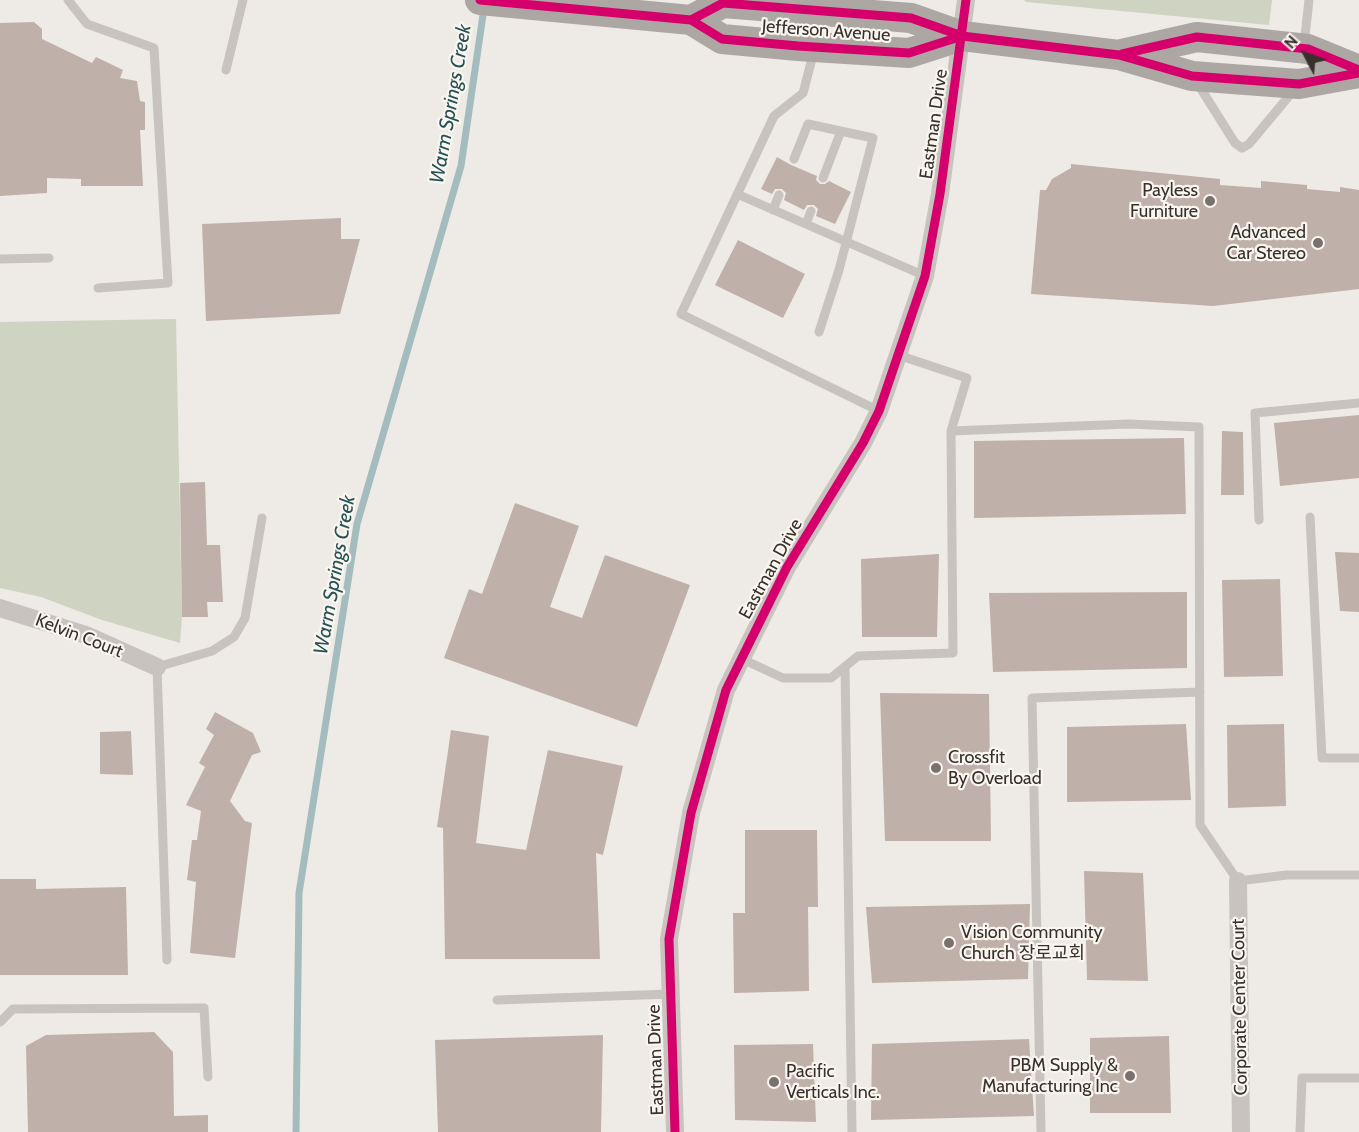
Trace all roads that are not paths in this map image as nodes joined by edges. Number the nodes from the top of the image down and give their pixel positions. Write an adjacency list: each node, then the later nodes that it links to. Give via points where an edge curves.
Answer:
1 (68, 0): 27 (lane, via 87,24 154,48 168,283)
2 (243, 0): 11 (lane)
3 (480, 0): 6 (main road, Jefferson Avenue)
4 (966, 0): 7 (street, Eastman Drive)
5 (1309, 0): 9 (lane)
6 (692, 15): 7 (main road, Jefferson Avenue, via 723,3 911,18); 8 (main road, Jefferson Avenue, via 722,39)
7 (962, 36): 8 (main road, Jefferson Avenue, via 909,53); 10 (main road, Jefferson Avenue); 26 (street, Eastman Drive)
8 (816, 46): 18 (lane, via 803,93 774,116)
9 (1304, 48): 10 (main road, Jefferson Avenue, via 1197,37); 12 (main road, Jefferson Avenue)
10 (1119, 55): 13 (main road, Jefferson Avenue)
11 (226, 70)
12 (1359, 72): 14 (main road, Jefferson Avenue)
13 (1192, 76): 14 (main road, Jefferson Avenue); 14 (lane, via 1242,151)
14 (1299, 84)
15 (841, 131): 16 (lane, via 808,124); 17 (lane); 23 (lane, via 873,138)
16 (794, 159)
17 (823, 177)
18 (737, 194): 20 (lane); 31 (lane, via 681,314)
19 (779, 195): 20 (lane)
20 (773, 210): 22 (lane)
21 (811, 211): 22 (lane)
22 (806, 224): 23 (lane)
23 (846, 242): 26 (lane); 28 (lane)
24 (49, 258): 25 (lane)
25 (0, 259)
26 (925, 276): 29 (street, Eastman Drive)
27 (98, 288)
28 (819, 332)
29 (898, 356): 31 (street, Eastman Drive); 32 (lane, via 967,378)
30 (1359, 403): 35 (lane, via 1255,413)
31 (879, 411): 37 (street, Eastman Drive, via 787,567)
32 (951, 431): 39 (lane, via 953,653 858,656); 40 (lane, via 1129,424 1199,427)
33 (1310, 517): 41 (lane, via 1322,758)
34 (262, 518): 38 (lane, via 246,618 234,637 212,651)
35 (1259, 520)
36 (0, 608): 38 (street, Kelvin Court, via 86,635)
37 (742, 659): 39 (lane, via 783,678 831,678); 45 (street, Eastman Drive, via 726,690 691,813 669,939)
38 (157, 667): 44 (lane)
39 (845, 667): 51 (lane)
40 (1200, 692): 43 (lane, via 1200,825); 52 (lane, via 1032,698)
41 (1359, 758)
42 (1359, 875): 43 (lane, via 1287,875)
43 (1238, 881): 53 (street, Corporate Center Court)
44 (167, 960)
45 (671, 994): 46 (lane); 50 (street, Eastman Drive)
46 (497, 1000)
47 (0, 1022): 48 (lane, via 13,1009 204,1008)
48 (208, 1077)
49 (1359, 1078): 54 (lane, via 1302,1078)
50 (675, 1132)
51 (852, 1132)
52 (1041, 1132)
53 (1241, 1132)
54 (1300, 1132)

